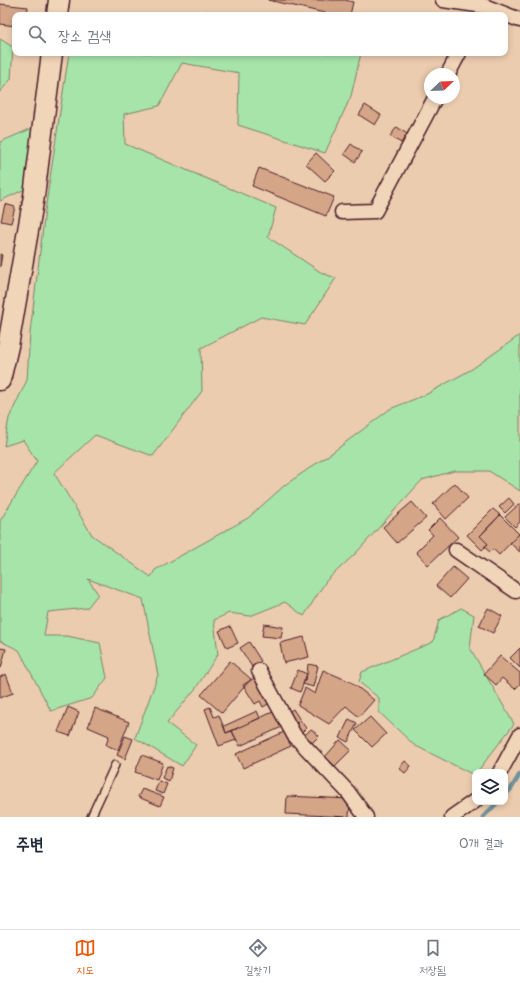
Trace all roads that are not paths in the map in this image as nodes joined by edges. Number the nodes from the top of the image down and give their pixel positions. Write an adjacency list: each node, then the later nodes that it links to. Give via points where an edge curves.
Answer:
1 (59, 0): 4 (street)
2 (443, 0): 3 (street)
3 (476, 6): 5 (street)
4 (57, 12)
5 (495, 12)
6 (508, 16): 7 (street)
7 (520, 20)
8 (52, 56): 13 (street, via 34,196)
9 (457, 56): 10 (street)
10 (451, 68)
11 (432, 104): 12 (street, via 375,211)
12 (342, 212)
13 (0, 380)
14 (456, 550): 15 (street)
15 (519, 590)
16 (259, 671): 22 (street, via 294,735 348,792)
17 (520, 735): 19 (street)
18 (115, 765): 21 (lane)
19 (502, 769)
20 (472, 802): 23 (street)
21 (91, 817)
22 (366, 817)
23 (452, 817)

